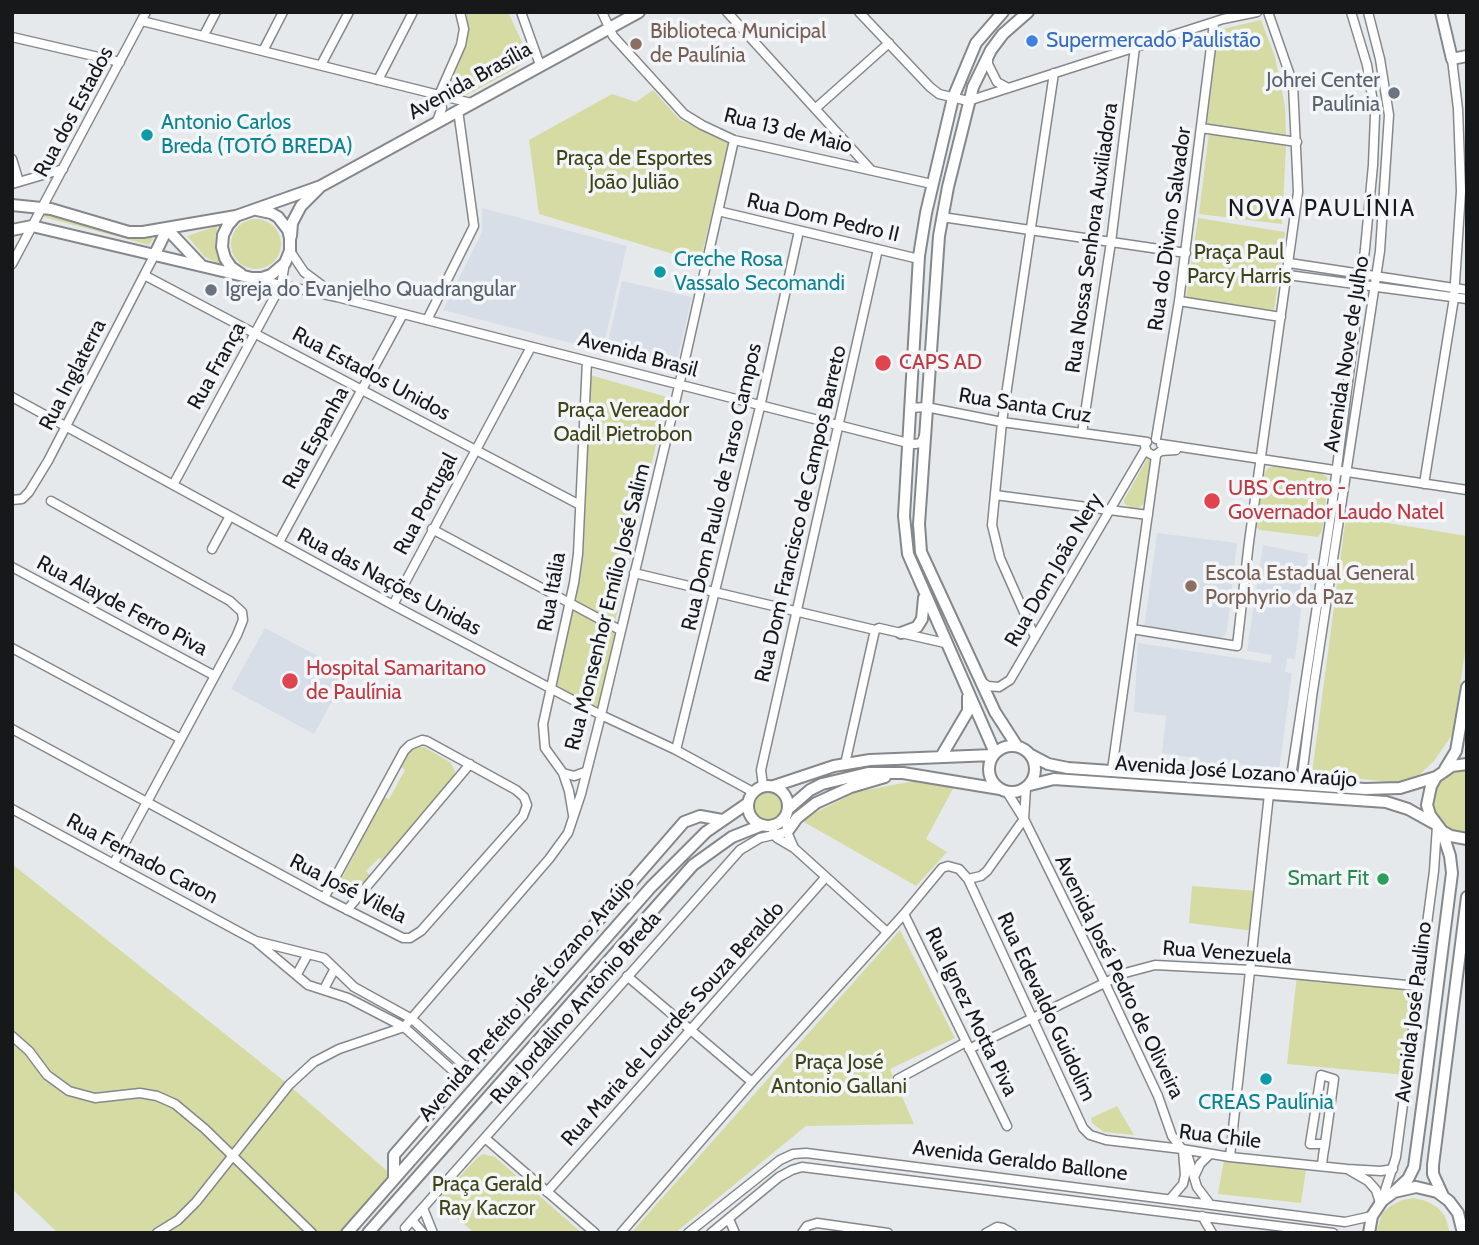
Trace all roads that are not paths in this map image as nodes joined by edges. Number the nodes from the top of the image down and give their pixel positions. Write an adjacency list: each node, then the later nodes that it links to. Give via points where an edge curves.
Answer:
1 (216, 12): 21 (street)
2 (283, 12): 25 (street)
3 (349, 12): 30 (street)
4 (413, 12): 33 (street)
5 (460, 12): 35 (street, via 464,37)
6 (521, 12): 31 (street)
7 (602, 12): 20 (street, Rua 13 de Maio)
8 (639, 12): 20 (main road, Avenida Brasília)
9 (727, 12): 39 (street)
10 (859, 12): 23 (street)
11 (1003, 12): 36 (main road, via 976,43)
12 (1028, 12): 26 (main road)
13 (1257, 12): 19 (street)
14 (1268, 12): 44 (street, via 1293,85)
15 (1351, 12): 78 (street, Avenida Nove de Julho, via 1376,115)
16 (1368, 12): 79 (street, Avenida Nove de Julho, via 1390,115)
17 (1441, 12): 28 (main road)
18 (144, 16): 21 (street); 29 (street, Rua dos Estados)
19 (1214, 23): 24 (street); 42 (street, Rua do Divino Salvador)
20 (609, 27): 31 (main road, Avenida Brasília); 43 (street, Rua 13 de Maio, via 684,114)
21 (204, 35): 25 (street)
22 (12, 37): 29 (street)
23 (889, 43): 36 (street, via 930,88); 39 (street)
24 (1135, 47): 32 (street); 65 (street, Rua Nossa Senhora Auxiliadora)
25 (263, 51): 30 (street)
26 (988, 55): 34 (street, via 997,82); 37 (main road)
27 (1467, 56): 28 (main road)
28 (1452, 59): 82 (street, via 1461,191)
29 (120, 62): 46 (street, Rua dos Estados)
30 (321, 65): 33 (street)
31 (540, 65): 38 (main road, Avenida Brasília)
32 (1054, 73): 34 (street); 62 (street)
33 (378, 80): 35 (street)
34 (1008, 88): 37 (street)
35 (439, 94): 38 (street); 41 (street, via 442,108)
36 (953, 98): 37 (street); 49 (main road)
37 (968, 101): 57 (main road)
38 (471, 103): 40 (main road, Avenida Brasília)
39 (816, 108): 47 (street)
40 (458, 110): 41 (main road, Avenida Brasília); 88 (street, via 474,226)
41 (436, 122): 50 (main road, Avenida Brasília)
42 (1201, 128): 44 (street); 68 (street, Rua do Divino Salvador)
43 (734, 139): 47 (street, Rua 13 de Maio); 54 (street, Rua Monsenhor Emílio José Salim)
44 (1297, 142): 72 (street, via 1298,192)
45 (12, 159): 48 (street)
46 (63, 169): 48 (street); 52 (street, Rua dos Estados)
47 (871, 170): 49 (street, Rua 13 de Maio)
48 (16, 183)
49 (933, 184): 55 (main road)
50 (321, 186): 53 (main road, Avenida Brasília); 64 (main road, Avenida Brasília, via 301,206)
51 (12, 205): 52 (main road)
52 (42, 208): 58 (street, Rua dos Estados); 59 (main road, via 129,232)
53 (255, 209): 56 (main road); 64 (main road, via 278,217)
54 (718, 212): 61 (street, Rua Dom Pedro II); 94 (street, Rua Monsenhor Emílio José Salim)
55 (926, 213): 57 (main road); 63 (main road)
56 (236, 216): 59 (main road); 77 (main road, via 223,235 222,247 231,267)
57 (941, 222): 62 (street); 63 (main road); 90 (main road)
58 (32, 226): 60 (main road); 69 (main road, Avenida Brasil); 73 (street, Rua dos Estados)
59 (167, 229): 69 (main road); 74 (main road)
60 (12, 230)
61 (799, 231): 66 (street, Rua Dom Pedro II); 97 (street, Rua Dom Paulo de Tarso Campos)
62 (1032, 231): 65 (street); 100 (street)
63 (923, 232): 70 (main road)
64 (290, 238): 67 (main road)
65 (1111, 242): 68 (street); 103 (street, Rua Nossa Senhora Auxiliadora)
66 (878, 249): 70 (street, Rua Dom Pedro II); 101 (street, Rua Dom Francisco de Campos Barreto)
67 (290, 251): 71 (main road); 83 (street, Avenida Brasil, via 304,271)
68 (1186, 253): 85 (street, Rua do Divino Salvador)
69 (155, 254): 74 (main road, Avenida Brasil); 75 (street, Rua Inglaterra)
70 (919, 259): 89 (main road)
71 (285, 262): 77 (main road, via 271,275); 80 (street, Rua França)
72 (1289, 263): 76 (street); 78 (street)
73 (12, 264)
74 (202, 266): 77 (main road, Avenida Brasil)
75 (144, 275): 91 (street, Rua Estados Unidos); 102 (street, Rua Inglaterra)
76 (1287, 275): 78 (street); 87 (street)
77 (246, 276): 80 (street, Avenida Brasil)
78 (1361, 279): 79 (street); 109 (street, Avenida Nove de Julho)
79 (1376, 281): 82 (street); 110 (street, Avenida Nove de Julho)
80 (281, 285): 83 (street, Avenida Brasil); 91 (street, Rua França)
81 (1467, 290): 82 (street)
82 (1454, 293): 84 (street); 111 (street)
83 (337, 297): 86 (street, Avenida Brasil)
84 (1467, 299)
85 (1179, 301): 87 (street); 106 (street, Rua do Divino Salvador)
86 (403, 314): 88 (street, Avenida Brasil); 95 (street, Rua Espanha)
87 (1281, 317): 108 (street)
88 (427, 320): 92 (street, Avenida Brasil)
89 (915, 326): 90 (main road); 99 (main road)
90 (932, 327): 98 (main road)
91 (256, 332): 95 (street, Rua Estados Unidos); 112 (street, Rua França)
92 (531, 347): 93 (street, Avenida Brasil); 107 (street, Rua Portugal)
93 (587, 361): 94 (street, Avenida Brasil); 117 (street, Rua Itália)
94 (680, 386): 97 (street, Avenida Brasil); 127 (street, Rua Monsenhor Emílio José Salim)
95 (362, 389): 107 (street, Rua Estados Unidos); 124 (street, Rua Espanha)
96 (12, 397): 102 (street, Rua das Nações Unidas)
97 (760, 407): 101 (street, Avenida Brasil); 128 (street, Rua Dom Paulo de Tarso Campos)
98 (926, 407): 99 (street, Rua Santa Cruz); 100 (street, Rua Santa Cruz); 104 (main road)
99 (910, 408): 105 (main road)
100 (1002, 422): 103 (street, Rua Santa Cruz); 114 (street)
101 (840, 426): 105 (street, Avenida Brasil); 132 (street, Rua Dom Francisco de Campos Barreto)
102 (66, 427): 112 (street, Rua das Nações Unidas); 115 (street, Rua Inglaterra, via 29,492)
103 (1082, 433): 106 (street, Rua Santa Cruz)
104 (924, 434): 105 (street, via 921,443); 122 (main road)
105 (908, 443): 121 (main road)
106 (1153, 447): 108 (street); 118 (street, Rua Dom João Nery); 119 (street, Rua do Divino Salvador)
107 (475, 450): 117 (street, Rua Estados Unidos); 123 (street, Rua Portugal)
108 (1261, 460): 109 (street); 133 (street, via 1237,646)
109 (1336, 471): 110 (street); 140 (street, Avenida Nove de Julho)
110 (1346, 472): 111 (street); 140 (street, Avenida Nove de Julho)
111 (1424, 484): 113 (street)
112 (173, 485): 120 (street, Rua das Nações Unidas)
113 (1467, 490)
114 (995, 495): 118 (street); 137 (street, via 992,524 1000,558)
115 (12, 500)
116 (51, 501): 143 (street, via 236,605 243,620)
117 (580, 505): 130 (street, Rua Itália)
118 (1109, 510): 119 (street); 137 (street, Rua Dom João Nery)
119 (1148, 515): 133 (street, Rua do Divino Salvador)
120 (230, 516): 124 (street, Rua das Nações Unidas); 125 (street)
121 (904, 516): 122 (main road); 129 (main road, via 908,554)
122 (919, 518): 141 (main road, via 921,552)
123 (432, 529): 130 (street); 131 (street, Rua Portugal)
124 (279, 542): 131 (street, Rua das Nações Unidas)
125 (212, 549)
126 (12, 567): 143 (street, Rua Alayde Ferro Piva)
127 (634, 573): 128 (street); 134 (street, Rua Monsenhor Emílio José Salim)
128 (715, 592): 132 (street); 152 (street, Rua Dom Paulo de Tarso Campos)
129 (924, 595): 136 (main road, via 922,619); 138 (main road)
130 (570, 601): 134 (street); 146 (street, Rua Itália)
131 (393, 605): 146 (street, Rua das Nações Unidas)
132 (796, 610): 135 (street); 166 (street, Rua Dom Francisco de Campos Barreto, via 761,770)
133 (1132, 629): 160 (street, Rua do Divino Salvador)
134 (621, 630): 148 (street, Rua Monsenhor Emílio José Salim)
135 (875, 630): 136 (street); 157 (street)
136 (901, 633): 138 (street)
137 (1035, 637): 144 (street, Rua Dom João Nery, via 1005,684)
138 (945, 643): 141 (main road); 142 (main road)
139 (12, 648): 150 (street)
140 (1315, 649): 165 (street, Avenida Nove de Julho)
141 (969, 655): 142 (main road); 144 (main road)
142 (953, 661): 147 (main road)
143 (215, 676): 150 (street)
144 (981, 681): 151 (main road)
145 (1467, 687): 159 (main road, via 1456,751)
146 (551, 688): 148 (street, Rua das Nações Unidas); 162 (street, Rua Itália, via 542,735 545,748)
147 (968, 694): 153 (main road); 154 (main road, via 968,711)
148 (601, 715): 152 (street, Rua das Nações Unidas); 161 (street, Rua Monsenhor Emílio José Salim)
149 (12, 729): 171 (street, Rua José Vilela)
150 (181, 739): 171 (street)
151 (1017, 746): 153 (main road); 155 (main road)
152 (676, 750): 170 (street, Rua das Nações Unidas)
153 (994, 754): 154 (main road); 168 (main road, via 988,769)
154 (942, 755): 157 (main road)
155 (1031, 755): 160 (main road, Avenida José Lozano Araújo, via 1056,766); 167 (main road, via 1035,770)
156 (470, 764): 186 (street, via 427,741 410,745); 187 (street); 187 (street, Rua José Vilela, via 516,790 526,802 523,816 416,936 403,937)
157 (845, 764): 166 (main road)
158 (1467, 764): 159 (main road)
159 (1445, 769): 164 (main road)
160 (1112, 771): 165 (main road, Avenida José Lozano Araújo)
161 (585, 772): 162 (street); 175 (street, Rua Monsenhor Emílio José Salim)
162 (563, 773): 175 (street, Rua Itália)
163 (903, 773): 168 (main road); 173 (main road, via 837,780 810,790); 179 (main road, via 851,787 816,803)
164 (1436, 777): 165 (main road, Avenida José Lozano Araújo, via 1400,788); 177 (main road, Avenida José Paulino, via 1427,805)
165 (1296, 784)
166 (769, 786): 170 (main road); 173 (main road, via 785,795)
167 (1028, 786): 168 (main road); 169 (main road, Avenida José Lozano Araújo, via 1055,779); 174 (street, Avenida José Pedro de Oliveira)
168 (1003, 791): 174 (street, Avenida José Pedro de Oliveira)
169 (1269, 794): 177 (main road, Avenida José Lozano Araújo, via 1386,802); 193 (street)
170 (750, 798): 176 (main road, Avenida Prefeito José Lozano Araújo); 178 (main road, via 753,819)
171 (146, 802): 182 (street); 186 (street, Rua José Vilela)
172 (12, 809): 182 (street, Rua Fernado Caron)
173 (787, 812): 178 (main road); 179 (street)
174 (1024, 819): 184 (street, via 987,872); 196 (street, Avenida José Pedro de Oliveira)
175 (573, 820): 200 (street, Rua Monsenhor Emílio José Salim, via 559,847)
176 (722, 820): 207 (main road, via 700,816 684,822); 221 (main road, Avenida Prefeito José Lozano Araújo, via 651,887)
177 (1438, 827): 180 (main road, Avenida José Lozano Araújo); 197 (street); 198 (main road, Avenida José Paulino, via 1452,873)
178 (769, 828): 179 (street, Rua Jordalino Antônio Breda); 181 (street); 195 (street, Rua Jordalino Antônio Breda, via 740,850); 240 (main road, Avenida Prefeito José Lozano Araújo, via 732,837 693,865)
179 (787, 832): 181 (street)
180 (1467, 839)
181 (794, 848): 183 (street)
182 (114, 863): 190 (street, Rua Fernado Caron)
183 (825, 878): 189 (street); 204 (street, Rua Maria de Lourdes Souza Beraldo)
184 (968, 879): 188 (street, via 954,866 942,868); 201 (street, Rua Edevaldo Guidolim)
185 (1467, 897): 203 (main road, Avenida José Paulino)
186 (324, 898): 187 (street, Rua José Vilela)
187 (347, 910)
188 (904, 914): 189 (street); 206 (street, Rua Ignez Motta Piva)
189 (887, 932): 209 (street)
190 (256, 941): 191 (street, Rua Fernado Caron); 194 (street, Rua Fernado Caron)
191 (308, 954): 192 (street, Rua Fernado Caron, via 324,958); 194 (street)
192 (334, 970): 199 (street); 200 (street, Rua Fernado Caron)
193 (1251, 970): 196 (street, Rua Venezuela, via 1155,965); 197 (street, Rua Venezuela); 217 (street)
194 (296, 974): 199 (street, Rua Fernado Caron, via 308,985)
195 (627, 976): 204 (street); 212 (street, Rua Jordalino Antônio Breda)
196 (1105, 983): 201 (street, Rua Venezuela); 214 (street, Avenida José Pedro de Oliveira, via 1172,1136)
197 (1417, 986): 220 (street)
198 (1436, 987): 203 (main road, via 1440,997 1436,1032 1444,1036); 224 (main road, Avenida José Paulino, via 1414,1167)
199 (324, 989): 202 (street, Rua Fernado Caron)
200 (412, 1019): 202 (street, Rua Monsenhor Emílio José Salim); 207 (street, Rua Fernado Caron)
201 (1031, 1019): 206 (street, Rua Venezuela); 211 (street, Rua Edevaldo Guidolim)
202 (404, 1027): 207 (street, Rua Fernado Caron); 216 (street, via 314,1062 289,1085)
203 (1451, 1028): 225 (main road, Avenida José Paulino, via 1433,1165)
204 (691, 1030): 209 (street); 223 (street, Rua Maria de Lourdes Souza Beraldo)
205 (12, 1036): 216 (street, via 47,1075 69,1091 87,1097 140,1094 166,1099)
206 (968, 1045): 208 (street, Rua Venezuela); 210 (street, Rua Ignez Motta Piva)
207 (464, 1073): 221 (main road, via 394,1155)
208 (898, 1079)
209 (752, 1082): 244 (street)
210 (1007, 1126)
211 (1090, 1135): 214 (street, Rua Chile)
212 (485, 1138): 223 (street); 229 (street, Rua Jordalino Antônio Breda)
213 (1325, 1144): 213 (street, via 1334,1079 1321,1075 1310,1144); 218 (street)
214 (1182, 1149): 215 (street, Rua Chile); 222 (street, Avenida José Pedro de Oliveira); 226 (street, via 1183,1184)
215 (1210, 1154): 217 (street, Rua Chile); 222 (street, via 1197,1169)
216 (233, 1156): 237 (street, via 178,1220); 238 (street)
217 (1230, 1157): 218 (street, Rua Chile)
218 (1322, 1165): 219 (street, Rua Chile)
219 (1347, 1169): 220 (street, Rua Chile); 227 (street, Rua Chile, via 1368,1181)
220 (1393, 1169): 227 (street)
221 (394, 1177): 239 (main road, Avenida Prefeito José Lozano Araújo)
222 (1195, 1182): 228 (street, Avenida José Pedro de Oliveira)
223 (547, 1192): 243 (street)
224 (1394, 1192): 225 (main road, via 1423,1187); 227 (main road, Avenida José Paulino)
225 (1443, 1196): 236 (main road, Avenida José Paulino, via 1454,1206)
226 (1171, 1198): 228 (street, Avenida Geraldo Ballone); 245 (street, Avenida Geraldo Ballone, via 806,1153 780,1160)
227 (1381, 1202): 231 (main road)
228 (1209, 1203): 231 (street, Avenida Geraldo Ballone, via 1345,1222)
229 (423, 1208): 234 (street, Rua Jordalino Antônio Breda); 242 (street)
230 (1202, 1216): 232 (street, Avenida Geraldo Ballone, via 802,1167 779,1177); 233 (street, Avenida Geraldo Ballone); 252 (street)
231 (1372, 1216): 254 (main road)
232 (729, 1219): 246 (street, Avenida Geraldo Ballone); 247 (street)
233 (1222, 1219): 252 (street); 253 (street, Avenida Geraldo Ballone)
234 (412, 1220): 235 (street, Rua Jordalino Antônio Breda); 241 (street)
235 (405, 1228)
236 (1464, 1230)
237 (157, 1233)
238 (312, 1233)
239 (347, 1233)
240 (368, 1233)
241 (423, 1233)
242 (433, 1233)
243 (595, 1233)
244 (621, 1233)
245 (688, 1233)
246 (711, 1233)
247 (735, 1233)
248 (802, 1233): 249 (street, via 817,1223)
249 (888, 1233)
250 (986, 1233): 251 (street, via 997,1227)
251 (1012, 1233)
252 (1212, 1233)
253 (1334, 1233)
254 (1369, 1233)

